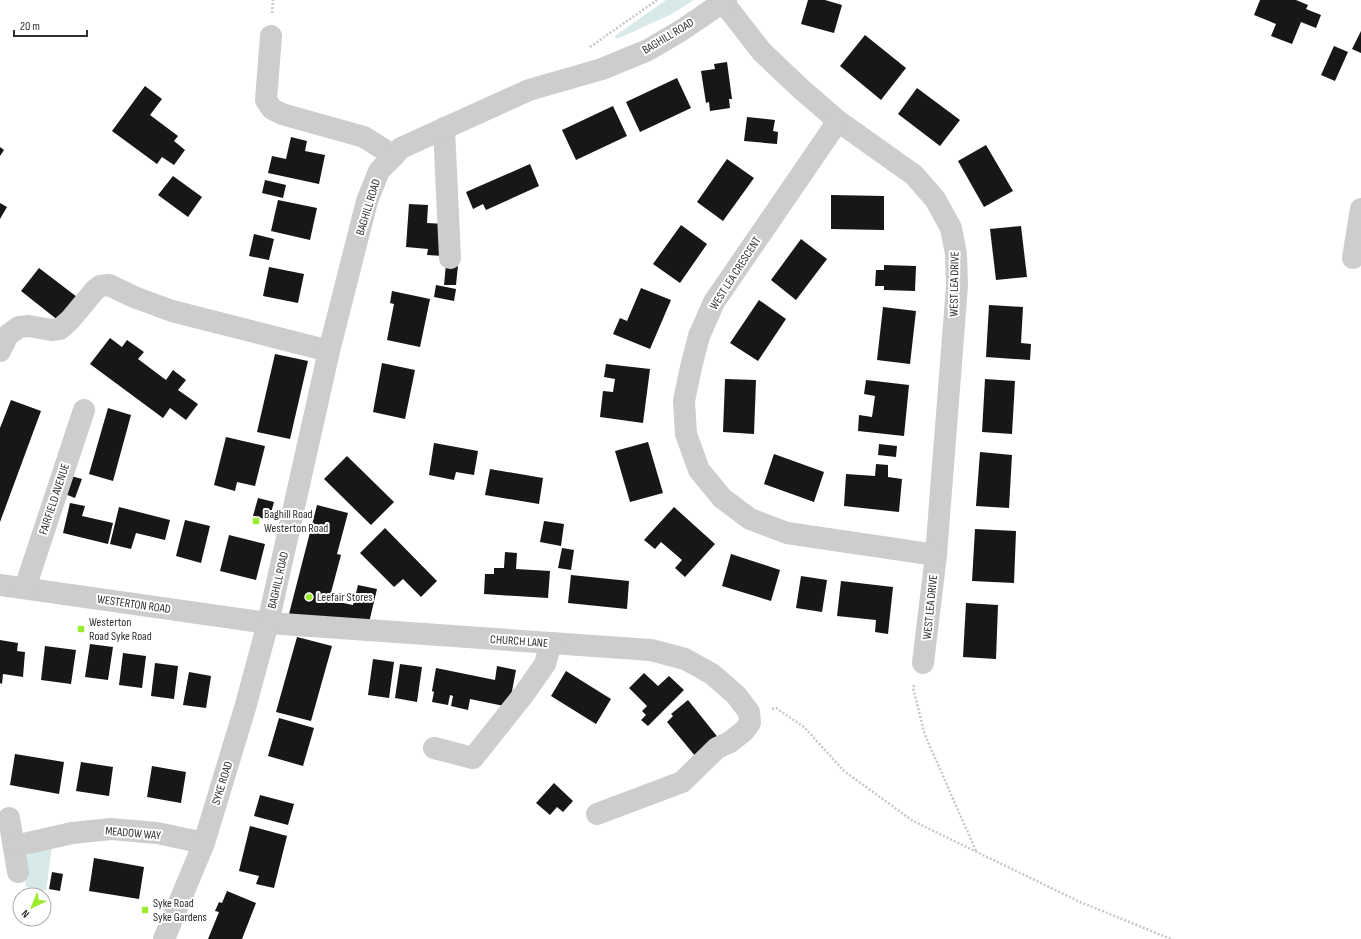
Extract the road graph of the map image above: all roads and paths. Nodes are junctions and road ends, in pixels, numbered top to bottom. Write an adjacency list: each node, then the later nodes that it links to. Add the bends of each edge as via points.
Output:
1 (657, 0): 4 (path)
2 (725, 1): 5 (street, WEST LEA DRIVE, via 762,52); 6 (street, BAGHILL ROAD, via 648,50 602,69 529,90)
3 (270, 36): 7 (street, via 266,100 272,109 364,137)
4 (586, 49)
5 (838, 121): 14 (street, WEST LEA DRIVE, via 914,175 934,199 951,228 956,254 957,286); 14 (street, WEST LEA CRESCENT, via 714,302 699,336 691,367 684,401 686,434 699,470 722,498 750,519 787,533)
6 (444, 128): 7 (street, BAGHILL ROAD, via 401,148); 9 (street)
7 (394, 156): 12 (street, BAGHILL ROAD, via 379,172 367,201)
8 (1361, 209): 10 (street)
9 (450, 258)
10 (1353, 258)
11 (0, 351): 12 (street, via 8,335 19,327 60,329 95,290 100,286 109,285 172,311)
12 (329, 352): 17 (street, BAGHILL ROAD)
13 (84, 410): 16 (street, FAIRFIELD AVENUE)
14 (936, 555): 19 (street, WEST LEA DRIVE)
15 (0, 586): 16 (street, WESTERTON ROAD)
16 (25, 588): 17 (street, WESTERTON ROAD)
17 (268, 623): 18 (street, CHURCH LANE); 24 (street, SYKE ROAD)
18 (551, 643): 20 (street, CHURCH LANE, via 651,650 685,659 712,674 736,695); 21 (street, via 545,664 473,758)
19 (923, 663): 26 (path, via 913,688 925,735)
20 (749, 712): 22 (street, via 750,723 744,731 718,748 682,782); 26 (path, via 776,708 804,726 844,771 913,821)
21 (434, 748)
22 (597, 814)
23 (10, 818): 25 (street)
24 (204, 843): 25 (street, MEADOW WAY, via 157,833 111,829 72,833); 28 (street, SYKE ROAD)
25 (14, 846): 27 (street)
26 (977, 852): 29 (path, via 1080,902)
27 (18, 872)
28 (164, 939)
29 (1171, 939)

